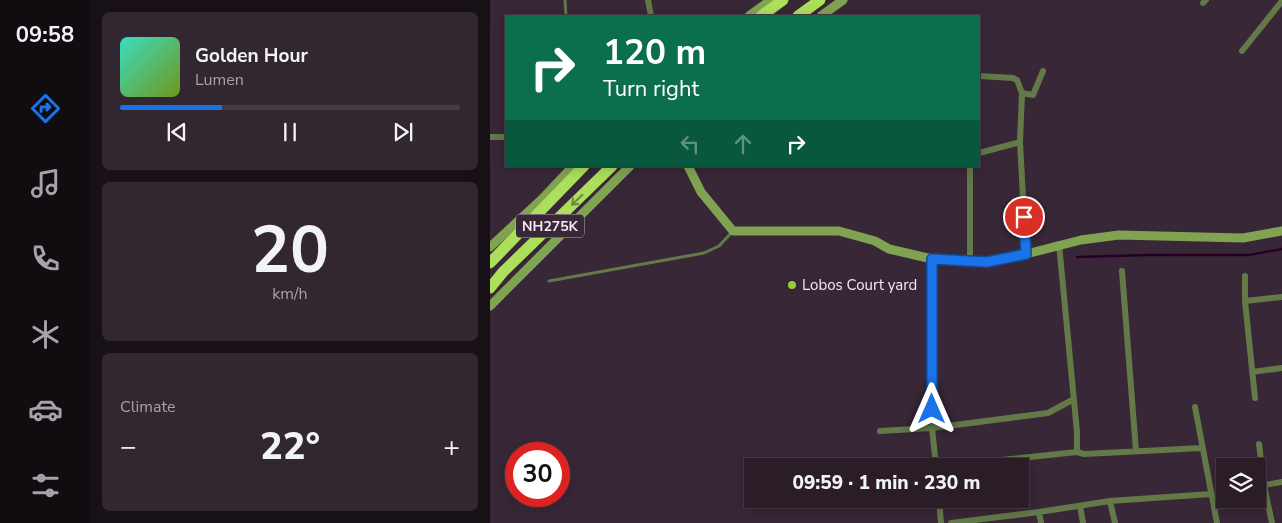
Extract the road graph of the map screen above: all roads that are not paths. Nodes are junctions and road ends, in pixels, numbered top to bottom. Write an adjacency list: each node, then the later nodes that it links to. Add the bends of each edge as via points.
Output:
1 (564, 0): 8 (lane)
2 (648, 0): 9 (street)
3 (771, 0): 10 (street)
4 (783, 0): 11 (highway)
5 (820, 0): 12 (highway)
6 (843, 0): 13 (street)
7 (1282, 1): 14 (street)
8 (566, 15)
9 (651, 15)
10 (750, 15)
11 (762, 15)
12 (799, 15)
13 (823, 15)
14 (1242, 51)
15 (1043, 71): 17 (street, via 1033,95)
16 (980, 76): 17 (street, via 1013,78)
17 (1022, 93): 20 (street)
18 (490, 137): 19 (street)
19 (505, 137)
20 (1020, 142): 21 (street); 32 (street)
21 (980, 153)
22 (571, 167): 31 (street)
23 (583, 167): 35 (highway, NH275K)
24 (611, 167): 39 (highway, NH275K, one-way to 39)
25 (629, 167): 42 (street)
26 (688, 167): 28 (street, via 701,192)
27 (970, 167): 34 (street)
28 (733, 231): 33 (street, via 839,230 875,241 888,250); 38 (lane, via 719,246 704,253)
29 (1282, 231): 30 (street, via 1243,238 1118,235)
30 (1059, 244): 32 (street); 46 (street)
31 (490, 247)
32 (1026, 254): 34 (street)
33 (932, 259): 34 (street); 48 (street)
34 (970, 262)
35 (490, 263)
36 (1122, 271): 52 (street)
37 (1245, 276): 41 (street)
38 (549, 281)
39 (490, 288)
40 (1282, 297): 41 (street)
41 (1245, 301): 44 (street)
42 (490, 306)
43 (1282, 368): 44 (street)
44 (1252, 372): 45 (street)
45 (1255, 398)
46 (1074, 399): 48 (street, via 1048,413); 53 (street)
47 (1195, 407): 51 (street)
48 (932, 428): 49 (street); 54 (street)
49 (880, 430)
50 (1259, 444): 56 (street)
51 (1202, 448): 52 (street); 59 (street)
52 (1136, 451): 53 (street)
53 (1077, 452): 55 (street)
54 (935, 458)
55 (1020, 458)
56 (1261, 458)
57 (1282, 482): 58 (street)
58 (1266, 485)
59 (1212, 494): 61 (street); 70 (street)
60 (1266, 494): 71 (street)
61 (1110, 501): 62 (street); 69 (street)
62 (1080, 506): 64 (street); 68 (street)
63 (940, 508): 65 (street)
64 (1040, 512): 66 (street); 67 (street)
65 (941, 523)
66 (952, 523)
67 (1041, 523)
68 (1082, 523)
69 (1115, 523)
70 (1217, 523)
71 (1272, 523)

